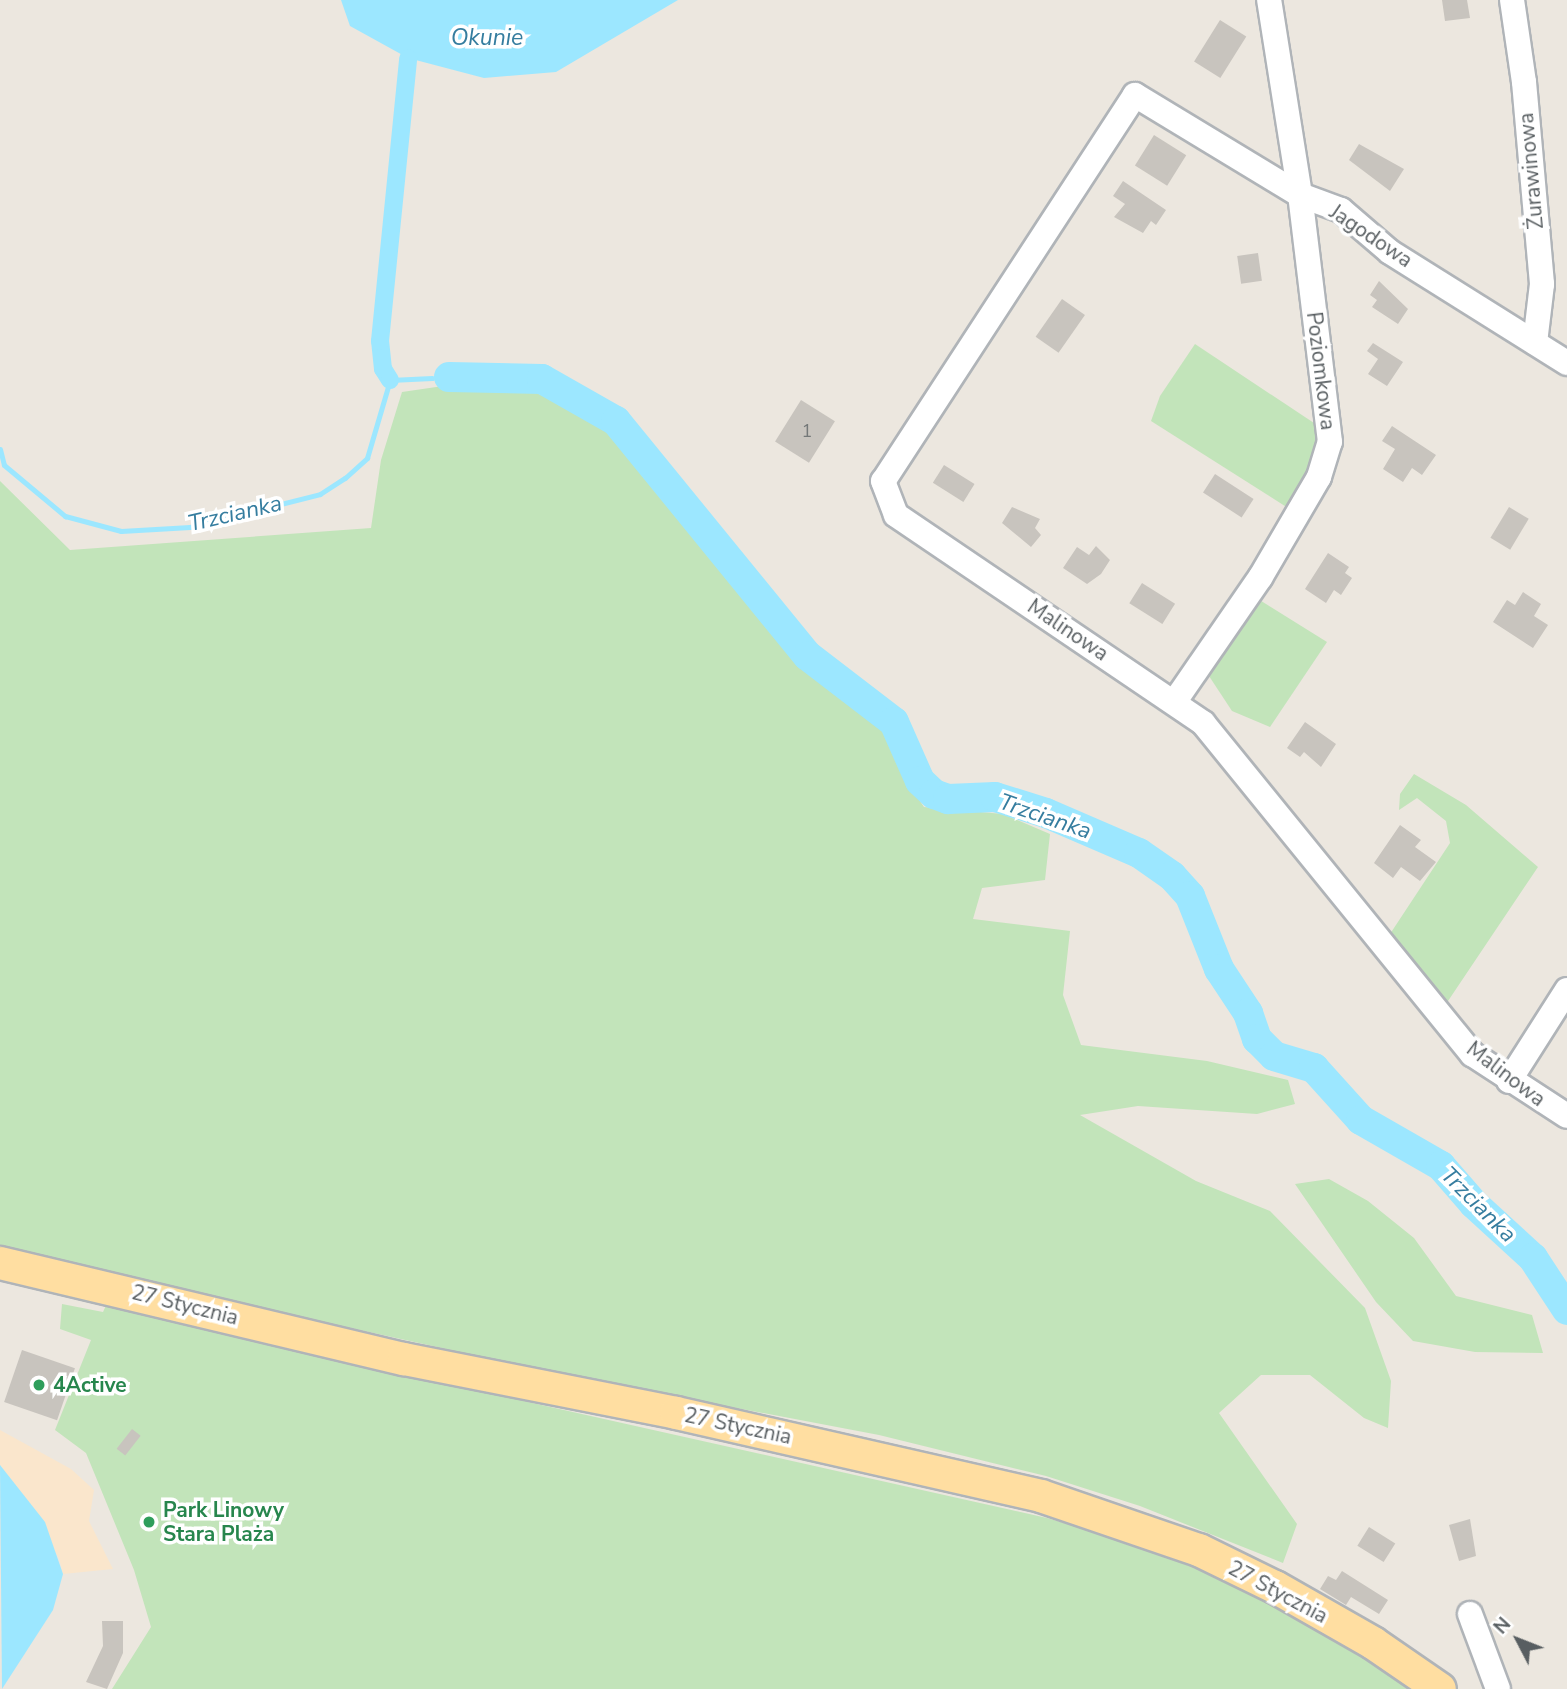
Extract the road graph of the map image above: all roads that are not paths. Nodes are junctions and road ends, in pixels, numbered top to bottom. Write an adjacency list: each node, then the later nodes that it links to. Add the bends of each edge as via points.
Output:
1 (1269, 0): 4 (street, Poziomkowa)
2 (1512, 0): 5 (street, Żurawinowa, via 1542,284)
3 (1135, 95): 4 (street, Jagodowa); 7 (street, Malinowa, via 883,481 896,515)
4 (1300, 195): 5 (street, Jagodowa, via 1341,210 1390,251); 7 (street, Poziomkowa, via 1330,442 1319,477 1260,578)
5 (1535, 343): 6 (street, Jagodowa)
6 (1567, 363)
7 (1175, 701): 9 (street, Malinowa, via 1212,733 1472,1054)
8 (1567, 990): 9 (street)
9 (1509, 1080): 10 (street, Malinowa)
10 (1567, 1116)
11 (0, 1263): 13 (main road, 27 Stycznia, via 404,1359 891,1459 1054,1500 1199,1550 1275,1587 1373,1643)
12 (1470, 1614): 14 (street)
13 (1440, 1689)
14 (1498, 1689)

